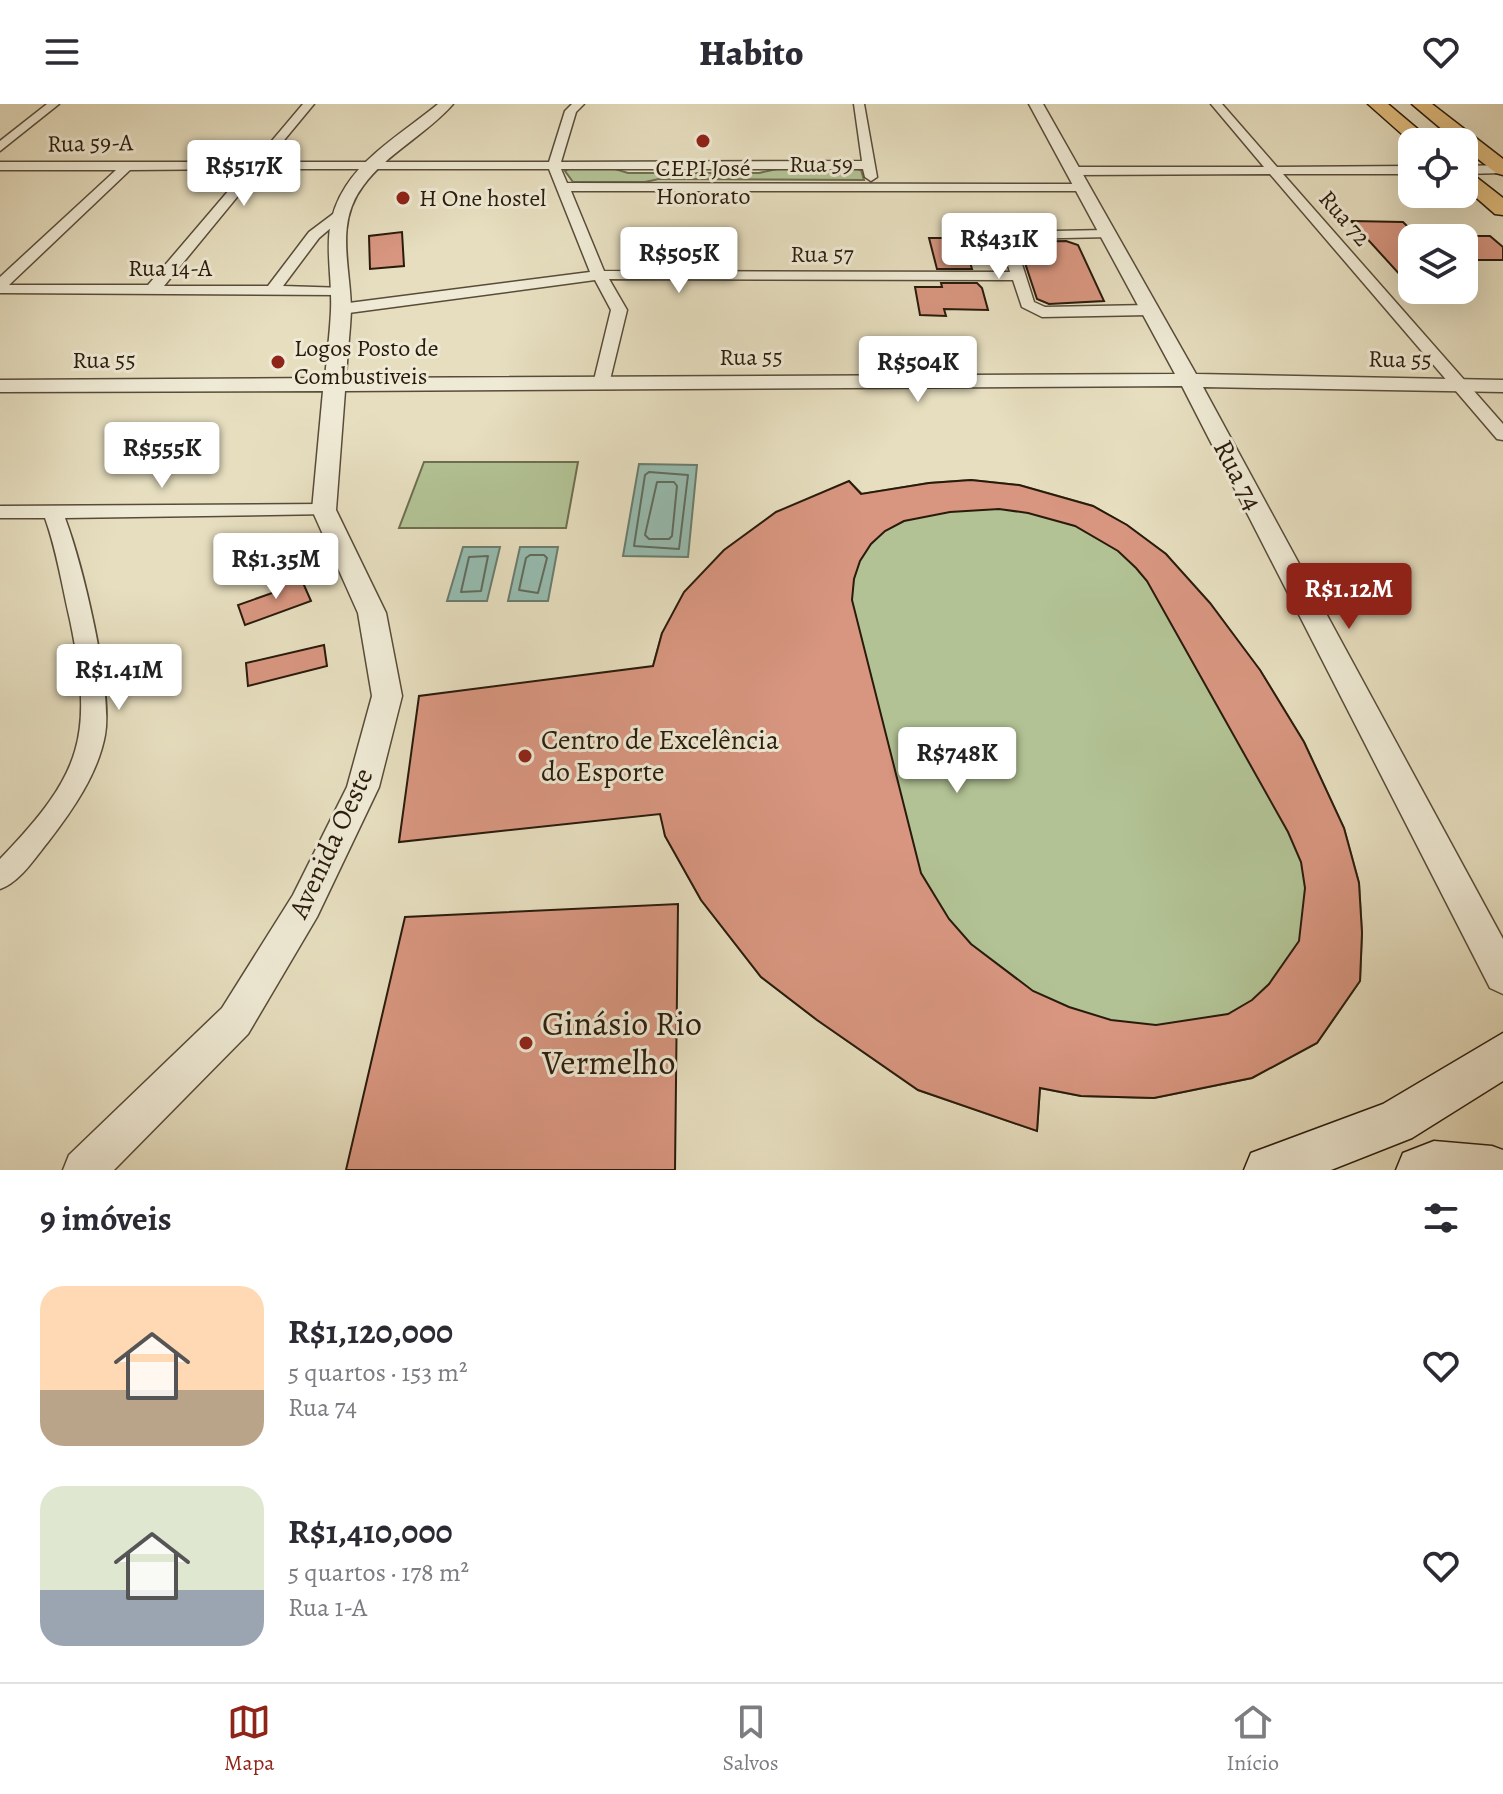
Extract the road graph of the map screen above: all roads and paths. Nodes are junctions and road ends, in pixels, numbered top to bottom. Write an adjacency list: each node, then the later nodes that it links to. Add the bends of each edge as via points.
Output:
1 (54, 104): 11 (street)
2 (309, 104): 13 (street)
3 (446, 104): 16 (street, Avenida Oeste)
4 (579, 104): 17 (street, via 571,111)
5 (859, 104): 14 (street)
6 (1036, 104): 21 (street, Rua 74)
7 (1216, 104): 22 (street, Rua 72)
8 (1377, 104): 10 (main road)
9 (1421, 104): 18 (main road)
10 (1406, 128)
11 (0, 147)
12 (129, 164): 13 (street, Rua 59-A); 15 (street, Rua 59-A); 32 (street)
13 (257, 164): 16 (street, Rua 59-A); 33 (street)
14 (869, 165): 17 (street, Rua 59); 23 (street)
15 (0, 166)
16 (372, 166): 17 (street, Rua 59); 28 (street, Avenida Oeste)
17 (554, 166): 24 (street)
18 (1503, 169): 20 (street)
19 (1398, 170): 22 (street)
20 (1478, 170)
21 (1074, 171): 22 (street); 25 (street, Rua 74)
22 (1275, 171): 41 (street, Rua 72)
23 (873, 186): 24 (street, Rua 59); 25 (street, Rua 59)
24 (562, 187): 30 (street)
25 (1080, 188): 29 (street, Rua 74)
26 (1478, 188): 27 (main road)
27 (1503, 209)
28 (341, 212): 34 (street, Avenida Oeste, via 314,235); 35 (street, Avenida Oeste, via 336,233)
29 (1106, 234): 31 (street, via 1006,235); 36 (street, Rua 74)
30 (599, 275): 31 (street, Rua 57); 35 (street, Rua 57); 38 (street, via 619,310)
31 (1018, 276): 36 (street, via 1027,304 1042,312)
32 (0, 287): 33 (street, Rua 14-A)
33 (152, 290): 34 (street, Rua 14-A)
34 (273, 290): 35 (street, Rua 14-A)
35 (341, 300): 40 (street, Avenida Oeste)
36 (1149, 310): 37 (street, Rua 74)
37 (1187, 380): 38 (street, Rua 55); 41 (street, Rua 55); 48 (street, Rua 74)
38 (601, 384): 40 (street, Rua 55)
39 (0, 386): 40 (street, Rua 55)
40 (333, 386): 44 (street, Avenida Oeste)
41 (1461, 386): 42 (street, Rua 55); 43 (street, Rua 72)
42 (1503, 386)
43 (1503, 435)
44 (324, 510): 46 (street); 50 (street, Avenida Oeste, via 372,613 387,696 363,787 305,906 235,1021)
45 (0, 512): 46 (street)
46 (53, 513): 47 (street, via 83,633 95,712 92,738 58,809)
47 (0, 877)
48 (1503, 976)
49 (1503, 1055): 51 (main road, via 1396,1122)
50 (84, 1170)
51 (1268, 1170)
52 (1420, 1170): 53 (main road, via 1434,1165)
53 (1492, 1170)

